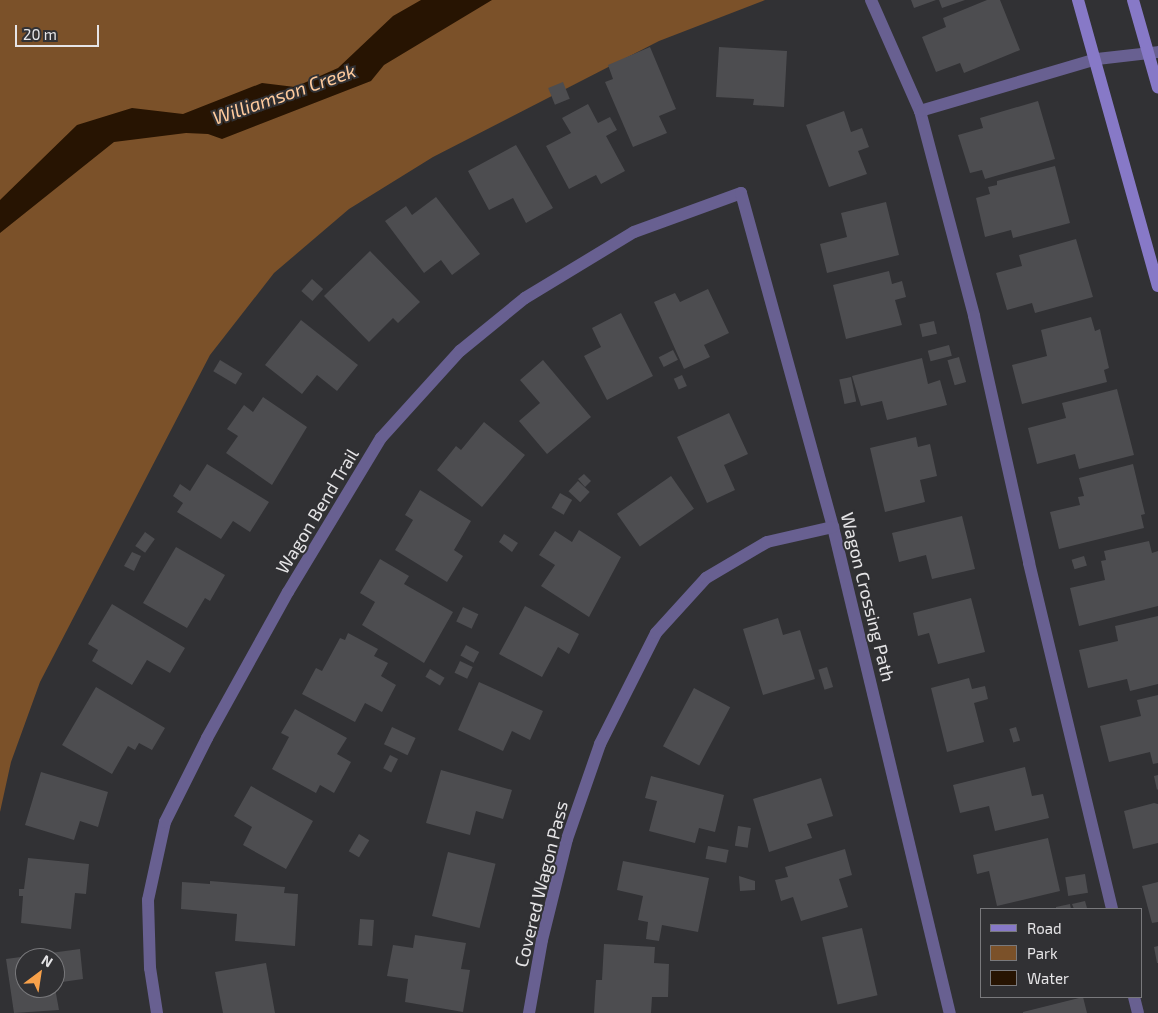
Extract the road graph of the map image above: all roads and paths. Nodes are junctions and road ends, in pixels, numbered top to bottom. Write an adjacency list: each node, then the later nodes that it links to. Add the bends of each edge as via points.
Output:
1 (871, 0): 7 (street)
2 (1078, 0): 5 (main road)
3 (1133, 0): 4 (main road)
4 (1153, 53): 5 (street); 6 (main road)
5 (1097, 60): 7 (street); 9 (main road)
6 (1158, 88)
7 (920, 111): 11 (street, via 974,316)
8 (741, 193): 10 (street, Wagon Crossing Path); 13 (street, Wagon Bend Trail, via 634,232 525,298 460,351 382,438 284,600 207,738 165,822 148,900 150,968)
9 (1158, 286)
10 (833, 527): 14 (street, Covered Wagon Pass, via 767,542 713,574 656,633 600,744 567,839); 15 (street, Wagon Crossing Path)
11 (1112, 908)
12 (1134, 998): 16 (street)
13 (157, 1013)
14 (528, 1013)
15 (950, 1013)
16 (1138, 1013)

